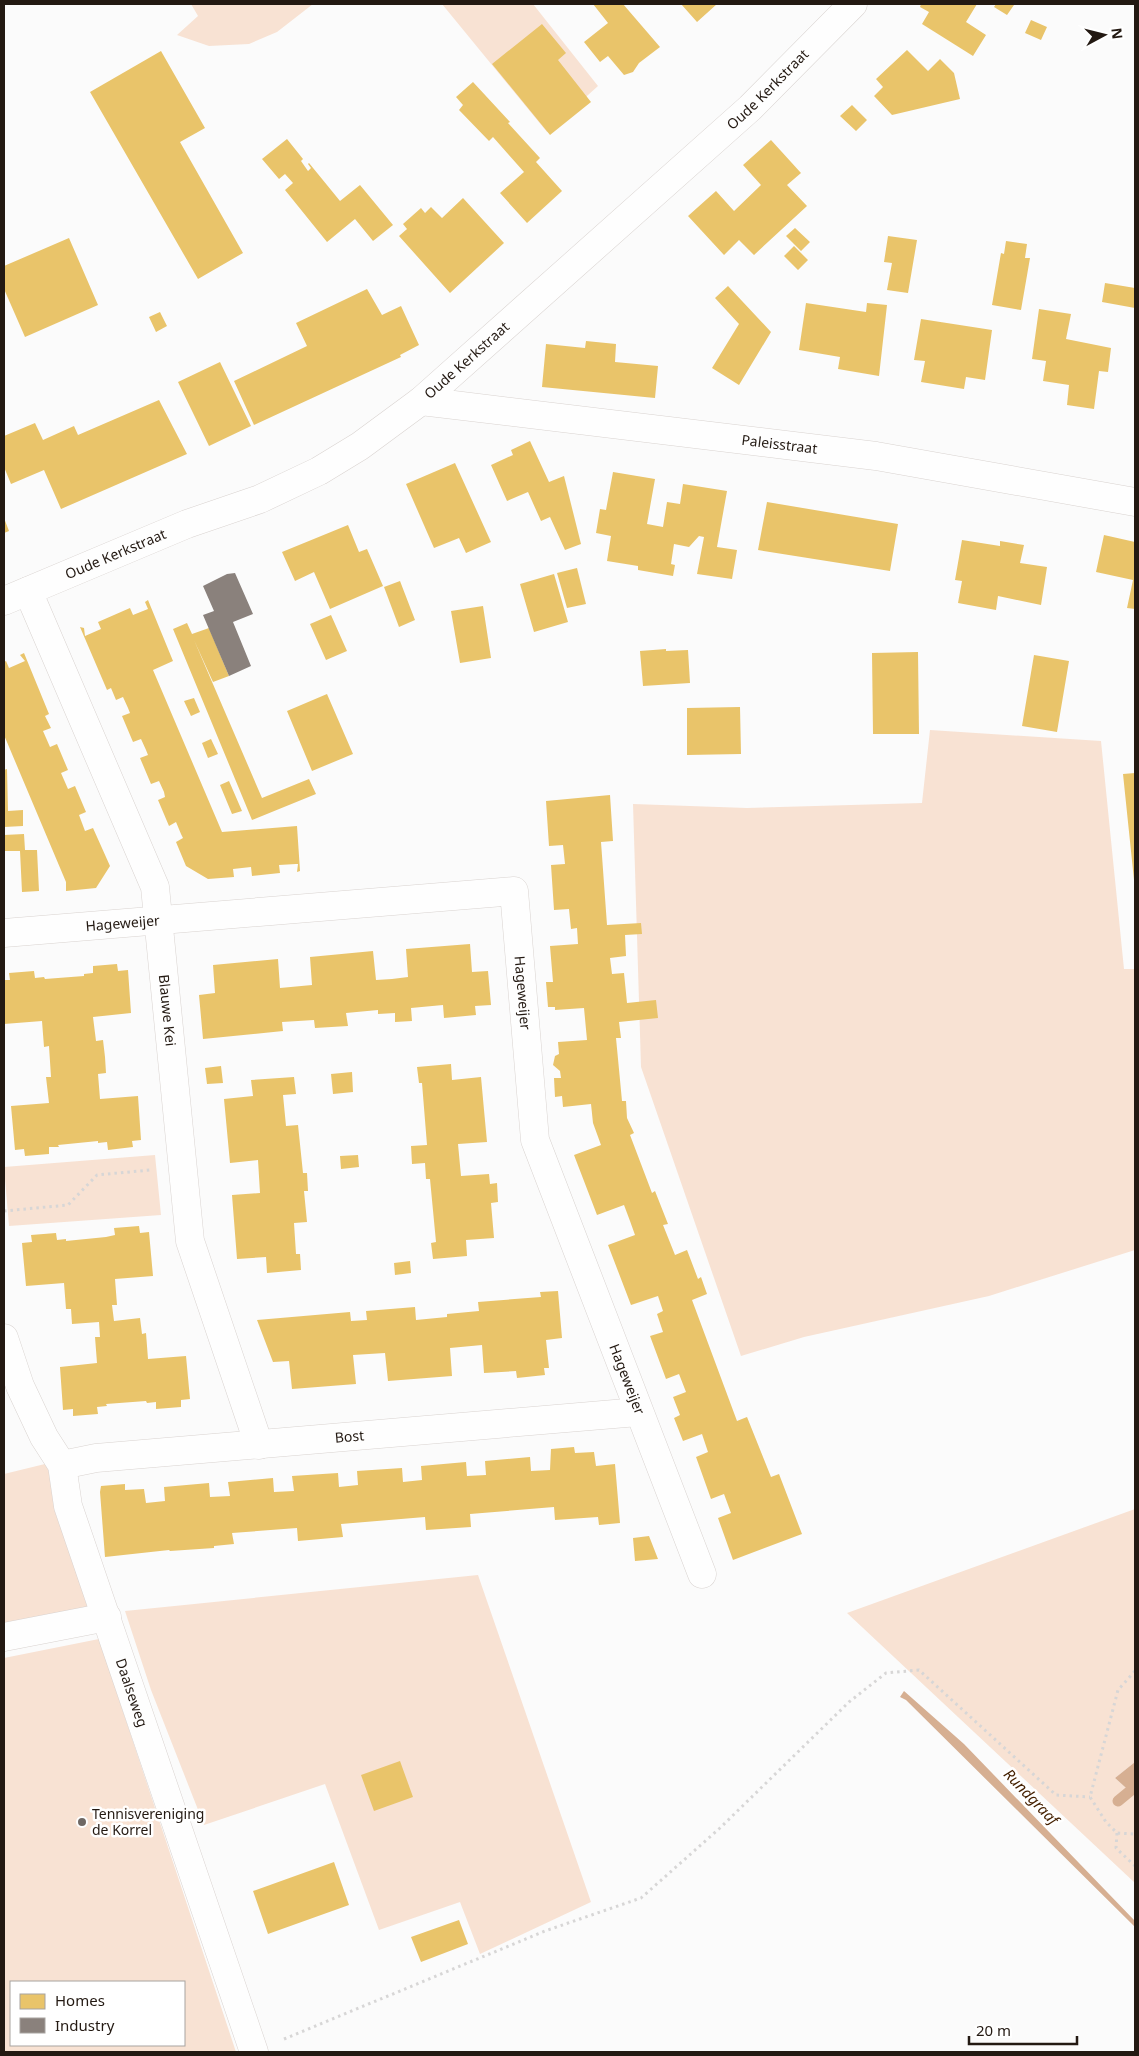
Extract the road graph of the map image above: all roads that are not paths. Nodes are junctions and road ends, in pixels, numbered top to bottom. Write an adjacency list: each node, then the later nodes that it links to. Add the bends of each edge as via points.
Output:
1 (853, 4): 2 (street, Oude Kerkstraat, via 750,108)
2 (421, 401): 3 (street, Paleisstraat, via 876,456); 4 (street, Oude Kerkstraat, via 360,446 319,471 260,499 187,524)
3 (1135, 502)
4 (16, 596): 5 (street, Blauwe Kei, via 155,887)
5 (159, 919): 6 (street, Hageweijer); 8 (street, Hageweijer, via 514,891 534,1140); 9 (street, Blauwe Kei, via 190,1241)
6 (4, 933)
7 (4, 1338): 10 (street, Daalseweg, via 20,1386 44,1437)
8 (638, 1412): 9 (street, Bost); 11 (street, Hageweijer)
9 (260, 1445): 10 (street, Bost, via 96,1458)
10 (62, 1465): 12 (street, Daalseweg, via 68,1506)
11 (702, 1574)
12 (107, 1617): 13 (street); 14 (street, Daalseweg)
13 (4, 1637)
14 (254, 2052)

